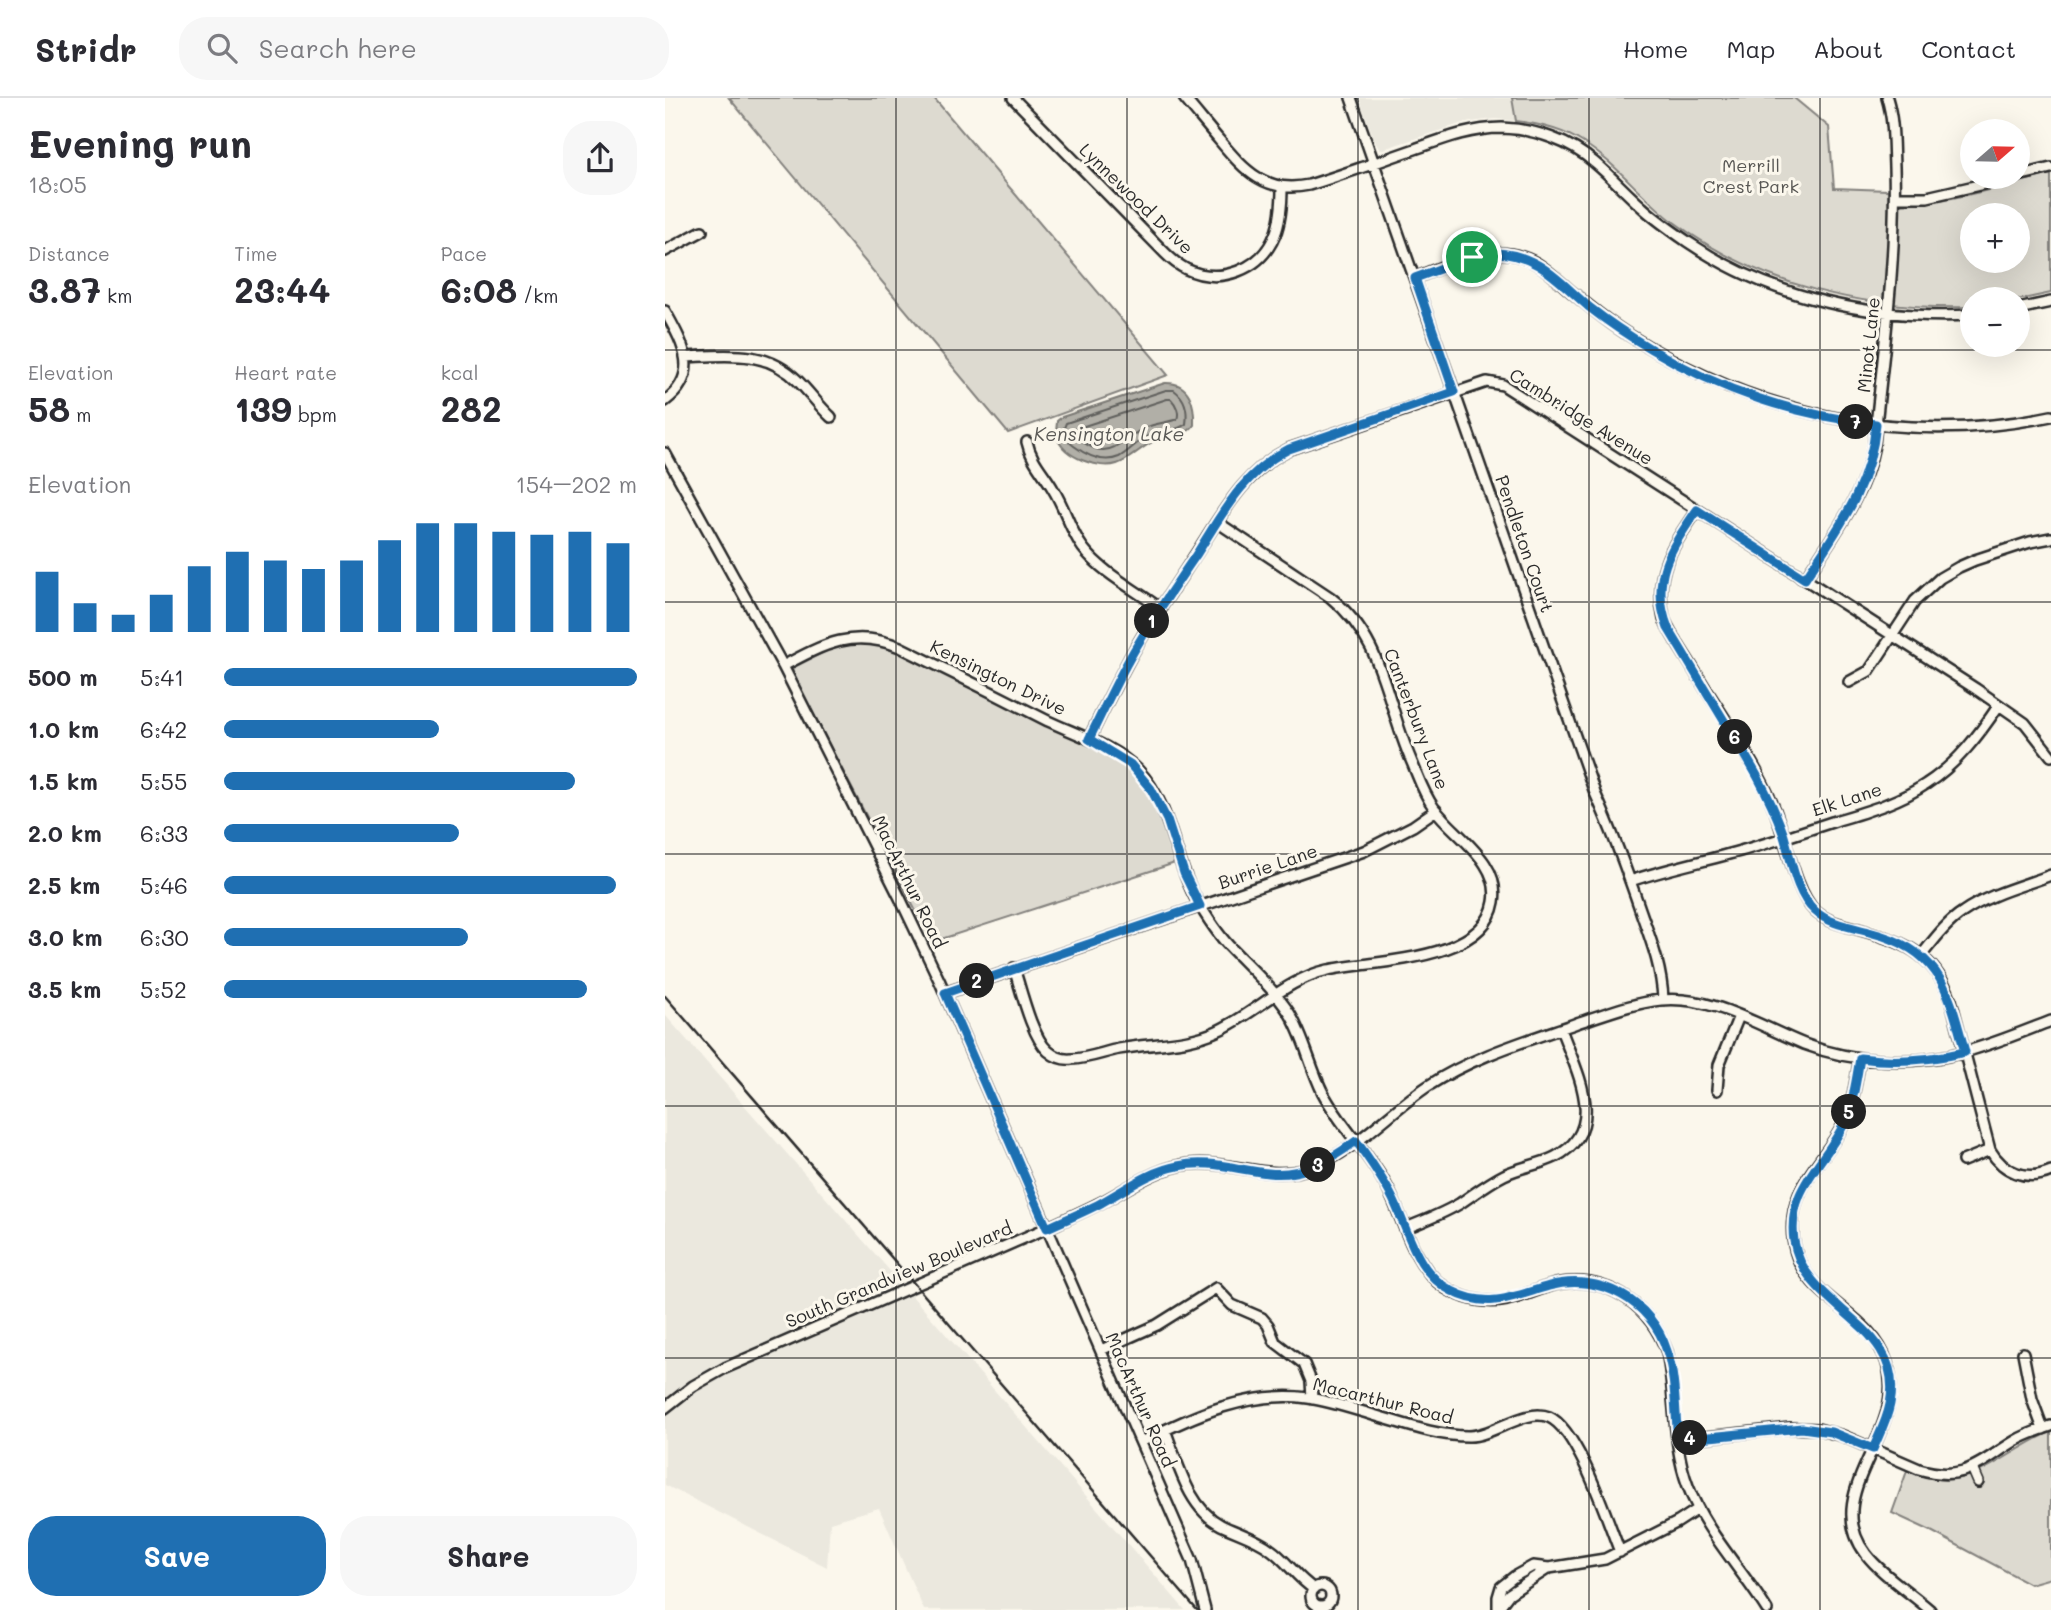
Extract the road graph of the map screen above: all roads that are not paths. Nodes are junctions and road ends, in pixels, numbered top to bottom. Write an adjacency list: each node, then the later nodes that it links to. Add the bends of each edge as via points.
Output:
1 (1013, 98): 8 (street, Lynnewood Drive, via 1165,253 1198,274 1231,274 1265,252 1279,225)
2 (1184, 98): 8 (street, via 1243,169)
3 (1351, 98): 5 (street, Pendleton Court)
4 (1888, 98): 10 (street, Minot Lane)
5 (1374, 163): 8 (street, via 1309,185); 13 (street, Pendleton Court); 17 (street, via 1472,131 1505,128 1537,133 1589,158 1655,218 1733,268 1805,297)
6 (2051, 168): 7 (street)
7 (2030, 173)
8 (1282, 187)
9 (1961, 189): 10 (street, via 1927,197)
10 (1895, 197): 17 (street, Minot Lane)
11 (702, 231): 12 (street)
12 (665, 251)
13 (1415, 278): 20 (street, Pendleton Court); 24 (street, via 1482,255 1520,256 1544,268 1624,332 1686,368 1767,401)
14 (2051, 302): 15 (street)
15 (2030, 306)
16 (665, 311): 19 (street)
17 (1888, 313): 18 (street); 24 (street, Minot Lane)
18 (1960, 316)
19 (686, 357): 21 (street, via 682,382); 23 (street, via 729,354 765,360 797,380)
20 (1454, 392): 27 (street, Cambridge Avenue, via 1487,382 1503,385); 28 (street, Cambridge Avenue, via 1276,455 1249,477); 41 (street, Pendleton Court)
21 (665, 401)
22 (2051, 416): 24 (street, via 1961,427)
23 (831, 417)
24 (1876, 424): 30 (street, Minot Lane, via 1862,486)
25 (1027, 442): 31 (street, via 1032,459 1092,559)
26 (665, 453): 33 (street, MacArthur Road)
27 (1697, 510): 30 (street, Cambridge Avenue); 39 (street, via 1665,561 1660,590 1664,619 1763,784)
28 (1217, 522): 31 (street, Cambridge Avenue); 38 (street, Canterbury Lane, via 1317,587 1352,617 1372,648 1408,753)
29 (2051, 538): 32 (street, via 1975,559 1948,573 1915,601)
30 (1805, 579): 32 (street, Cambridge Avenue)
31 (1161, 609): 36 (street, Cambridge Avenue, via 1123,670)
32 (1891, 636): 34 (street, via 1869,671); 35 (street, Cambridge Avenue)
33 (783, 666): 36 (street, Kensington Drive, via 842,640 883,641); 45 (street, MacArthur Road)
34 (1849, 682)
35 (1999, 705): 37 (street, Cambridge Avenue, via 2025,723); 39 (street, Elk Lane, via 1958,758 1911,794)
36 (1089, 739): 42 (street, Kensington Drive, via 1130,764 1151,789)
37 (2050, 751)
38 (1436, 810): 42 (street, Burrie Lane, via 1364,851); 46 (street, Canterbury Lane, via 1490,872 1495,898 1480,931 1461,943 1417,957 1319,973)
39 (1784, 838): 41 (street, Elk Lane); 43 (street, via 1800,887 1814,910 1829,920 1899,942)
40 (2051, 875): 43 (street, via 1963,912)
41 (1630, 881): 47 (street, Pendleton Court, via 1657,959)
42 (1200, 906): 44 (street, Burrie Lane); 46 (street, Kensington Drive, via 1228,945)
43 (1921, 956): 51 (street, via 1948,992)
44 (1014, 968): 45 (street, Burrie Lane); 46 (street, Canterbury Lane, via 1041,1044 1052,1054 1070,1059 1206,1035)
45 (945, 993): 58 (street, MacArthur Road)
46 (1276, 996): 54 (street, Kensington Drive, via 1297,1027 1322,1092)
47 (1663, 1000): 48 (street, South Grandview Boulevard, via 1703,1003); 50 (street, South Grandview Boulevard, via 1636,1004)
48 (1739, 1016): 52 (street, South Grandview Boulevard, via 1806,1045); 53 (street, via 1719,1065)
49 (2051, 1021): 51 (street, South Grandview Boulevard)
50 (1561, 1029): 54 (street, South Grandview Boulevard, via 1451,1072); 59 (street, via 1586,1105 1582,1128 1571,1145 1555,1157 1509,1173 1441,1214)
51 (1965, 1052): 52 (street, South Grandview Boulevard, via 1909,1061); 55 (street)
52 (1860, 1058): 68 (street, via 1854,1097 1843,1124 1802,1186 1793,1234 1806,1274 1873,1337 1887,1362 1890,1406)
53 (1717, 1090)
54 (1356, 1141): 58 (street, South Grandview Boulevard, via 1322,1164 1291,1173 1200,1163 1175,1166); 59 (street, Kensington Drive, via 1385,1184)
55 (1990, 1150): 56 (street); 57 (street, via 2019,1175)
56 (1963, 1161)
57 (2051, 1171)
58 (1047, 1228): 60 (street, MacArthur Road); 63 (street, South Grandview Boulevard, via 725,1368)
59 (1406, 1228): 66 (street, Kensington Drive, via 1419,1260 1432,1277 1452,1292 1472,1299 1508,1300 1551,1286 1582,1283 1606,1287 1634,1303 1656,1326 1668,1352)
60 (1101, 1350): 62 (street, via 1157,1325 1216,1288 1232,1305 1262,1318 1275,1342 1304,1364); 67 (street, MacArthur Road)
61 (2023, 1353): 64 (street, via 2032,1399)
62 (1312, 1399): 65 (street, Macarthur Road, via 1266,1397 1220,1408); 72 (street, Macarthur Road, via 1445,1436 1473,1436 1538,1415 1550,1417 1577,1448)
63 (665, 1408)
64 (2047, 1427): 69 (street)
65 (1165, 1430): 67 (street, Macarthur Road); 73 (street, via 1199,1507 1219,1524 1270,1549)
66 (1678, 1440): 68 (street, via 1802,1428 1831,1432); 71 (street, Kensington Drive, via 1684,1473)
67 (1141, 1442): 75 (street, MacArthur Road, via 1192,1560)
68 (1873, 1449): 69 (street, via 1930,1472); 77 (street, via 1853,1497 1856,1537 1871,1560)
69 (1972, 1468): 70 (street)
70 (1978, 1482)
71 (1699, 1508): 72 (street); 76 (street, Kensington Drive)
72 (1620, 1552): 74 (street, via 1605,1559 1549,1568 1509,1594)
73 (1314, 1589)
74 (1498, 1608)
75 (1205, 1610)
76 (1767, 1610)
77 (1930, 1610)

